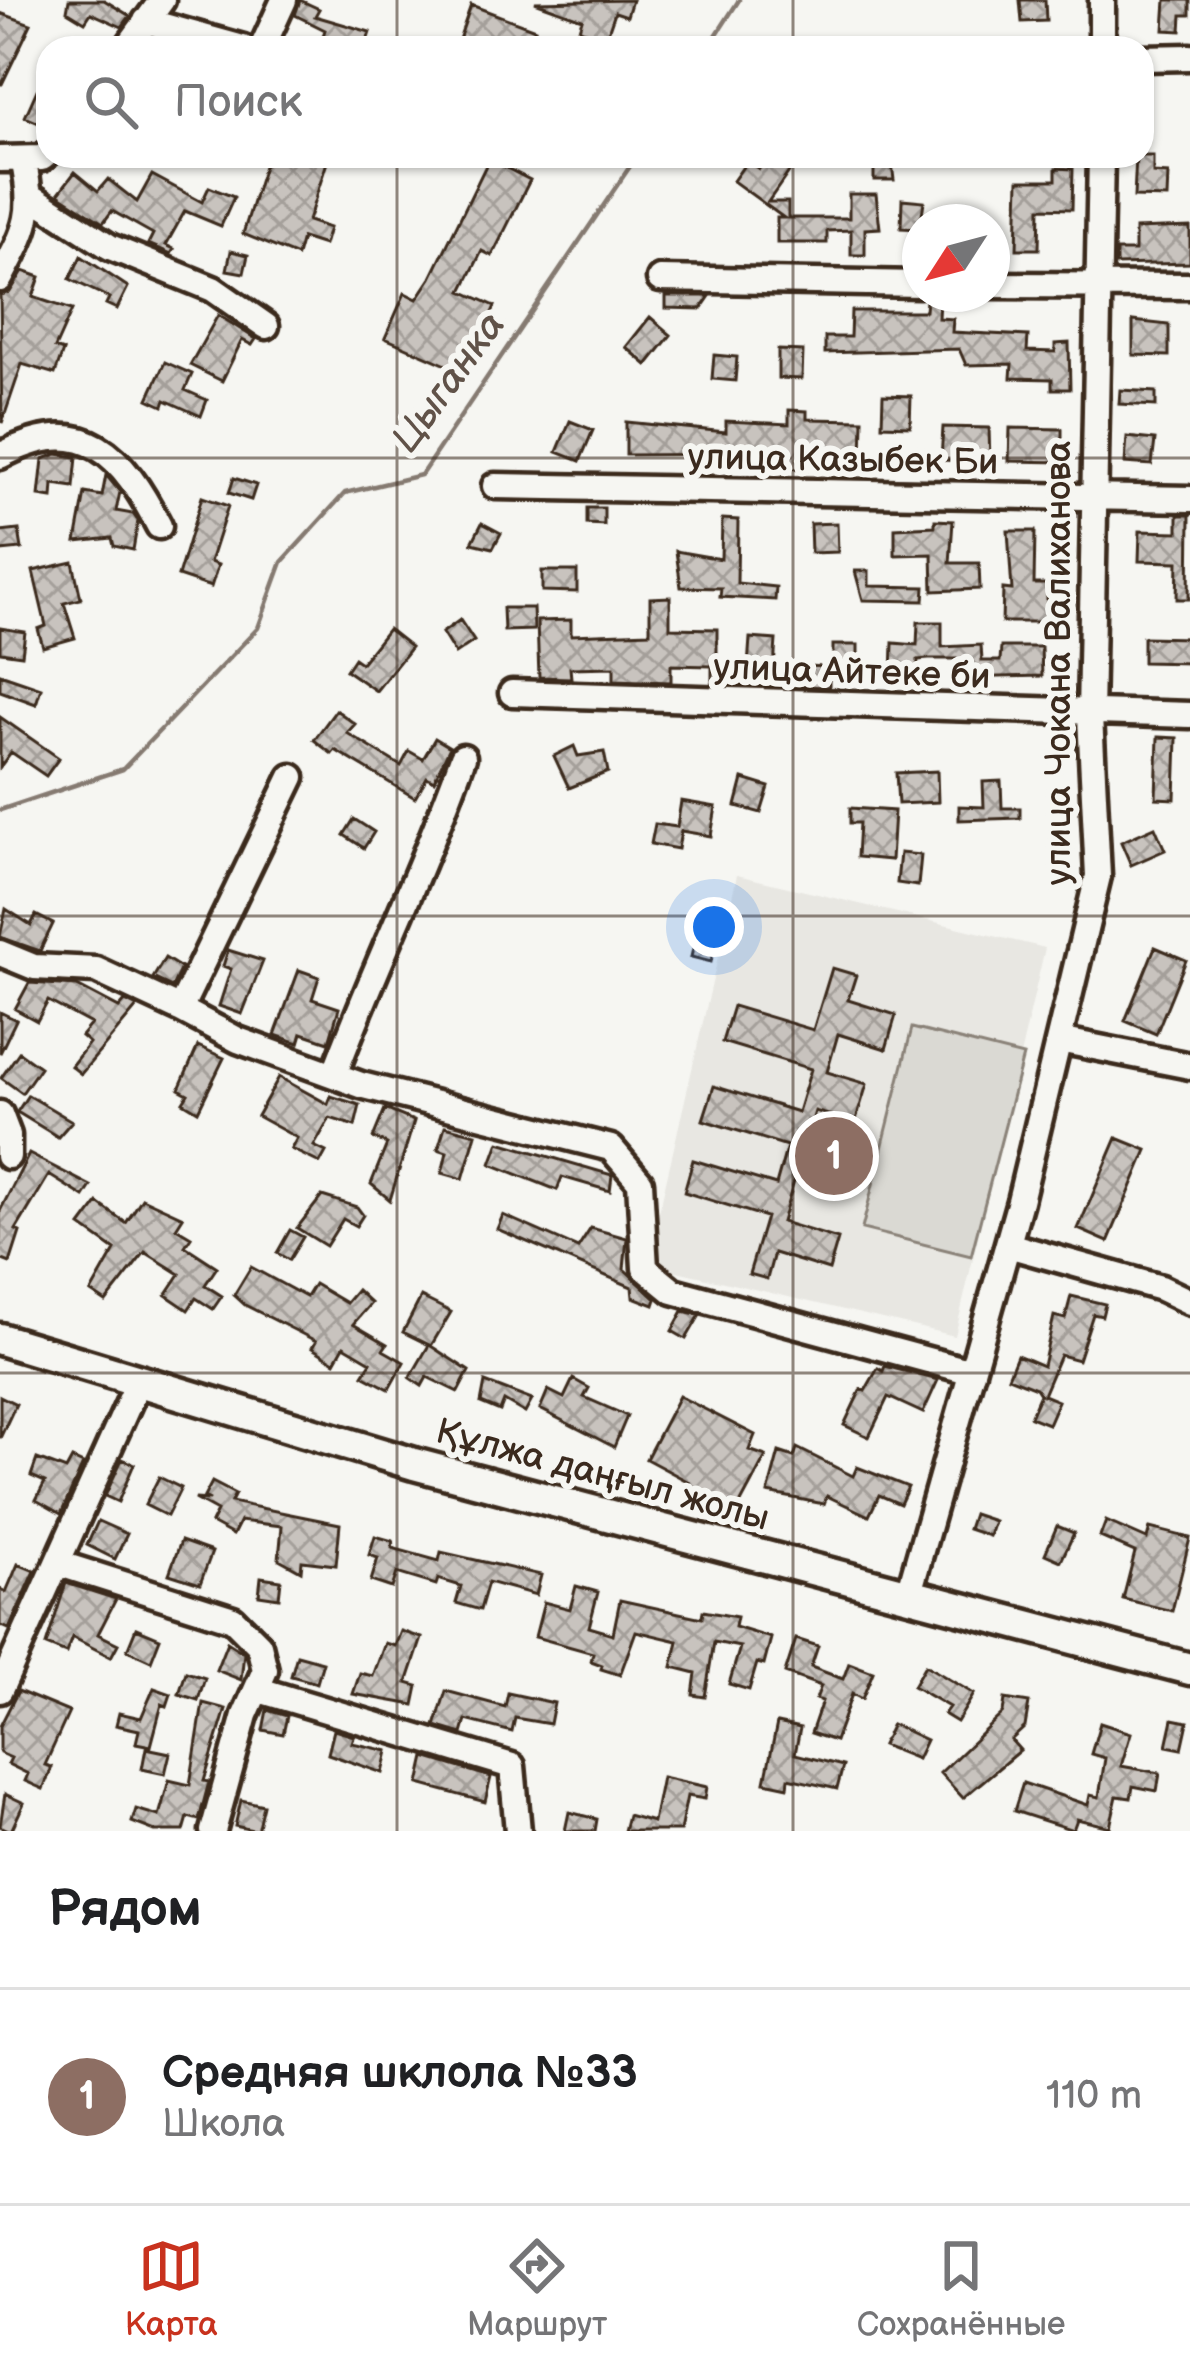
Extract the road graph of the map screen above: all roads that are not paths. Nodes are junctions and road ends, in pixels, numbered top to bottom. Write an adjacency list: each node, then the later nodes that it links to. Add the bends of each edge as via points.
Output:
1 (162, 0): 4 (street)
2 (284, 0): 7 (street)
3 (1102, 0): 8 (street)
4 (146, 21): 5 (street); 6 (street)
5 (135, 36)
6 (200, 36)
7 (268, 36)
8 (1102, 36)
9 (1154, 58): 10 (street)
10 (1190, 58)
11 (11, 159): 13 (street)
12 (1101, 168): 19 (street, улица Чокана Валиханова)
13 (31, 196): 14 (street, via 25,238); 20 (street, via 110,247 213,289)
14 (0, 279)
15 (660, 279): 16 (street)
16 (902, 284)
17 (1010, 286): 19 (street)
18 (1190, 286): 19 (street)
19 (1100, 288): 23 (street, улица Чокана Валиханова)
20 (266, 326)
21 (0, 456): 25 (street, via 64,440 103,446 134,479)
22 (494, 486): 23 (street, улица Казыбек Би)
23 (1091, 499): 24 (street, улица Казыбек Би); 28 (street, улица Чокана Валиханова)
24 (1190, 499)
25 (159, 526)
26 (512, 693): 28 (street, улица Айтеке би)
27 (1190, 715): 28 (street, улица Айтеке би)
28 (1090, 716): 33 (street, улица Чокана Валиханова, via 1098,876)
29 (463, 757): 35 (street)
30 (292, 777): 32 (street)
31 (0, 953): 32 (street, via 34,967 96,970)
32 (180, 1009): 35 (street)
33 (1059, 1040): 34 (street); 38 (street, улица Чокана Валиханова)
34 (1190, 1066)
35 (334, 1075): 41 (street, via 611,1148 640,1182 645,1268 673,1291)
36 (0, 1114): 37 (street)
37 (8, 1156)
38 (1008, 1245): 39 (street); 41 (street, улица Чокана Валиханова)
39 (1190, 1302)
40 (0, 1340): 42 (main road, Құлжа даңғыл жолы)
41 (972, 1372): 44 (street, улица Чокана Валиханова)
42 (138, 1383): 43 (street); 44 (main road, Құлжа даңғыл жолы)
43 (60, 1564): 46 (street); 47 (street, via 233,1619 260,1645)
44 (909, 1593): 45 (main road, Құлжа даңғыл жолы)
45 (1190, 1669)
46 (0, 1690)
47 (259, 1690): 48 (street); 49 (street, via 512,1766)
48 (213, 1831)
49 (518, 1831)

